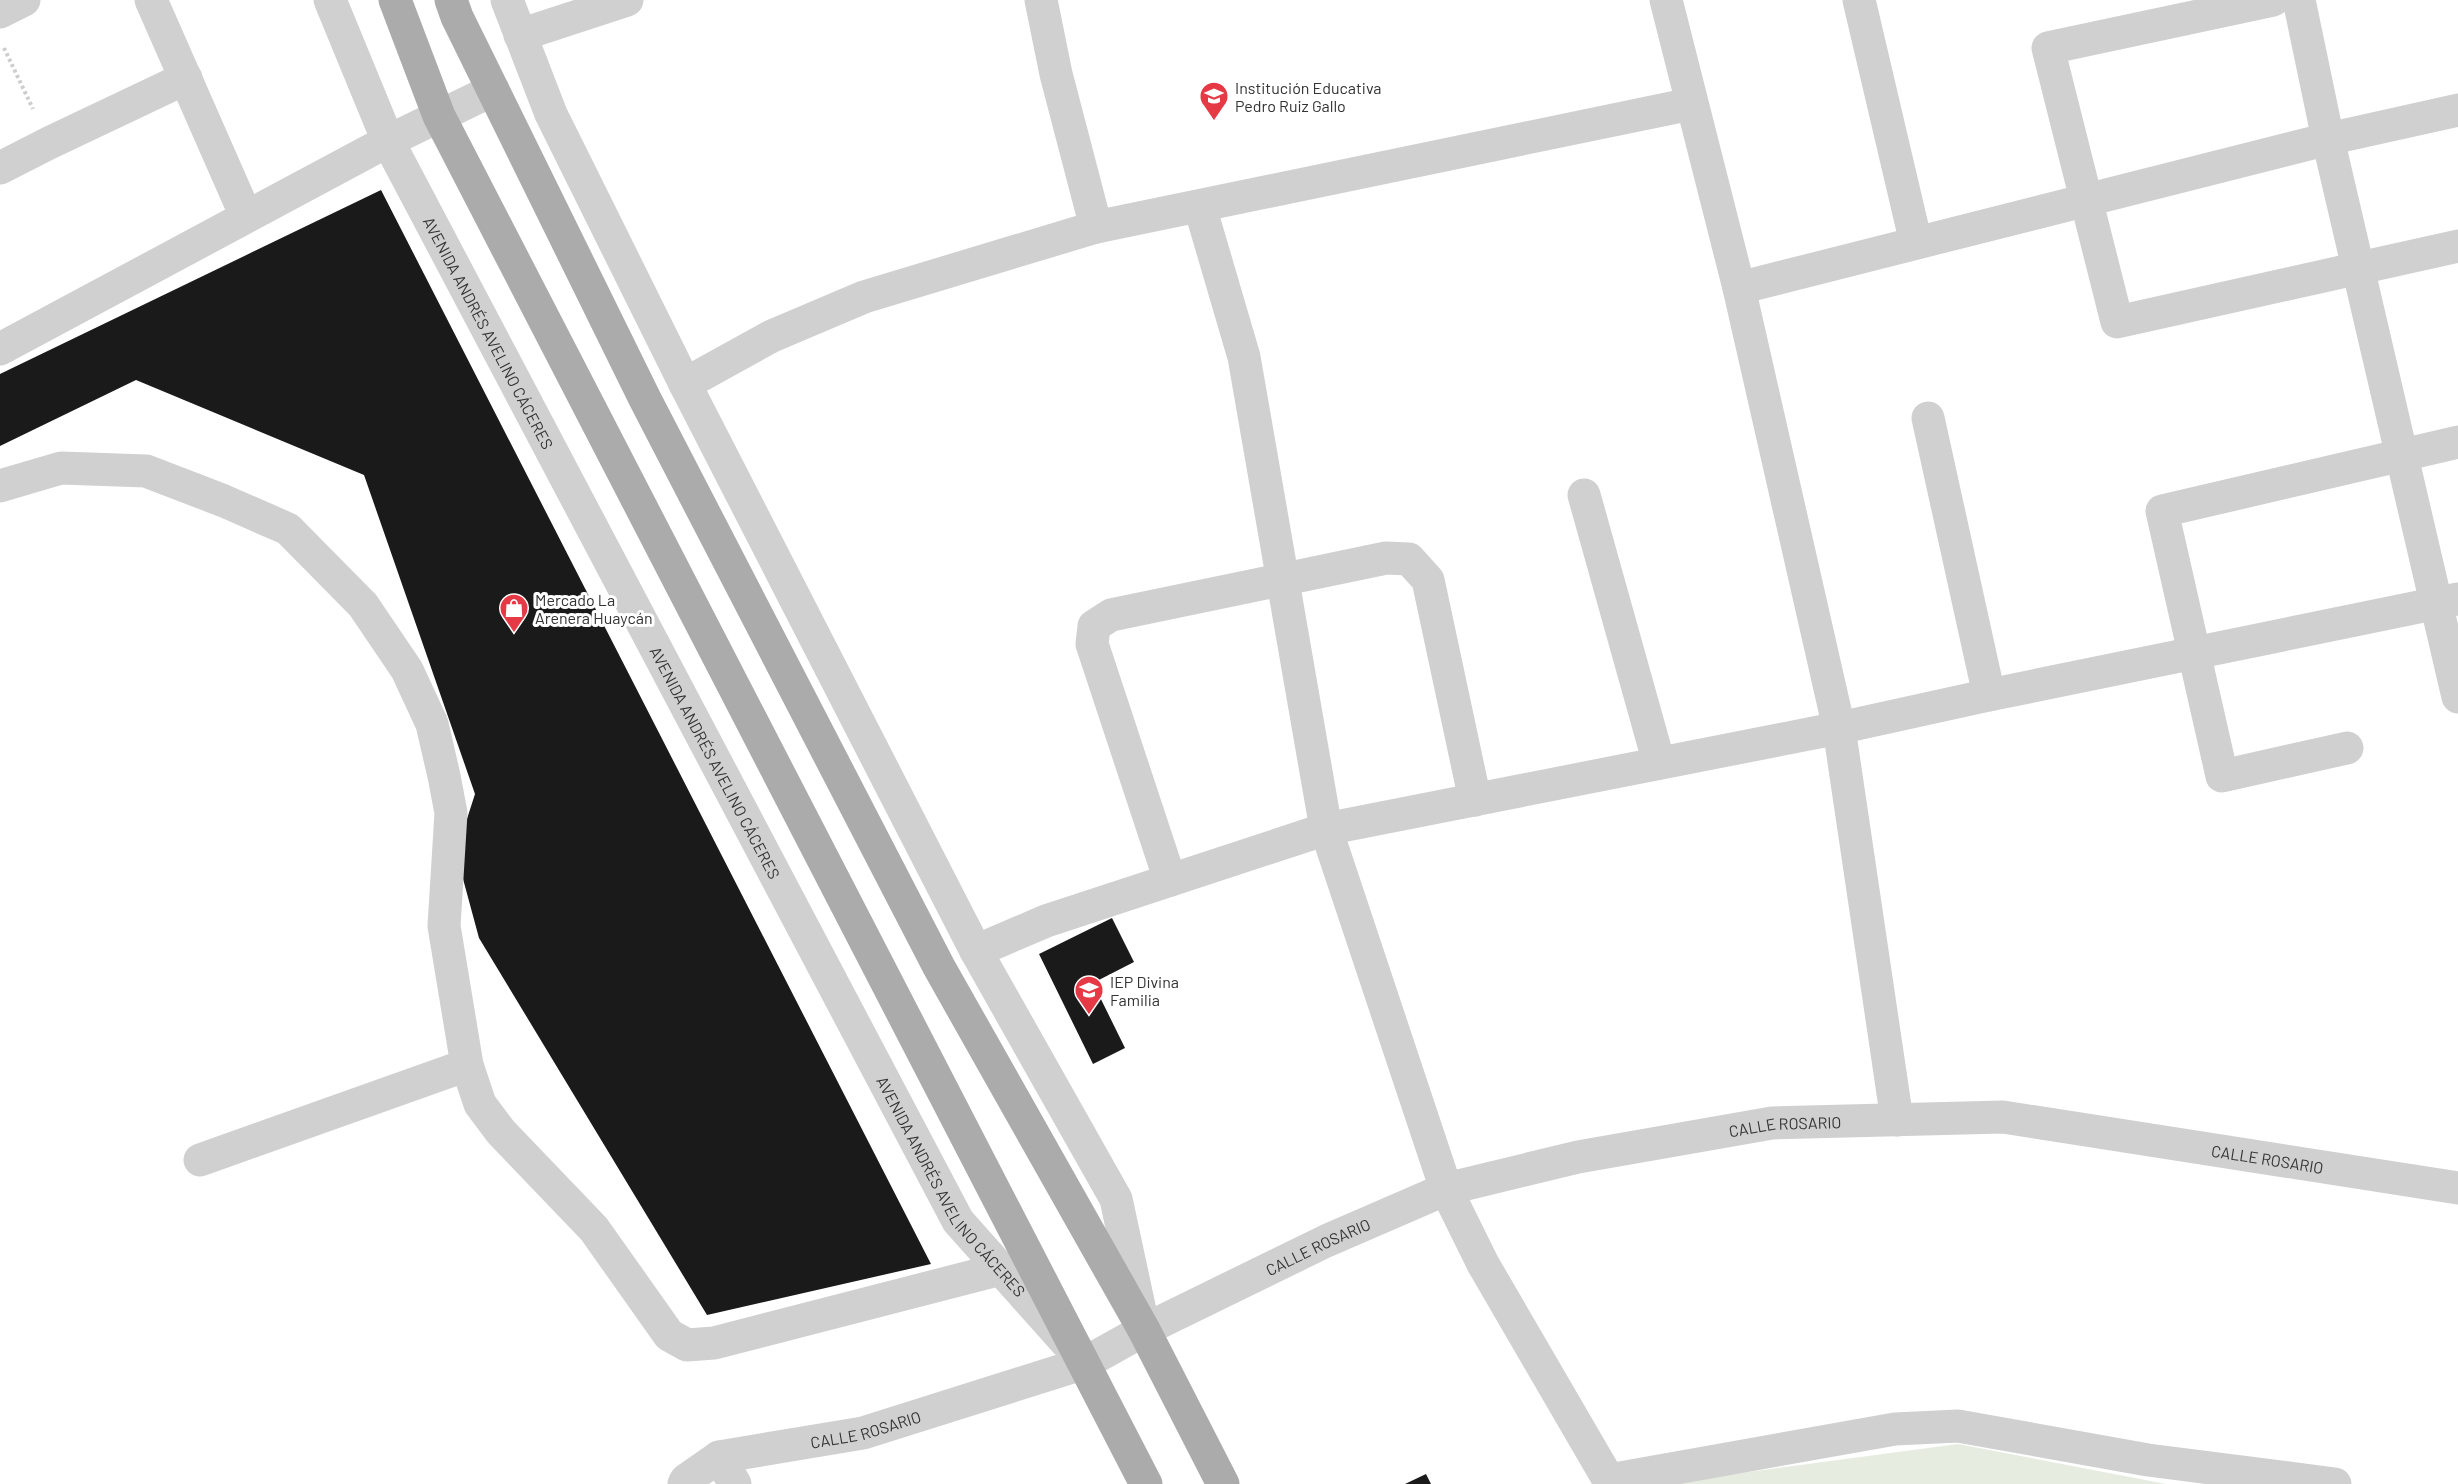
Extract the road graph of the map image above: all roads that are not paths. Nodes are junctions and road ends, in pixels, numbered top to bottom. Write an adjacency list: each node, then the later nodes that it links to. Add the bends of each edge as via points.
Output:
1 (24, 0): 13 (street)
2 (152, 0): 15 (street)
3 (330, 0): 21 (street, AVENIDA ANDRÉS AVELINO CÁCERES)
4 (395, 0): 19 (main road, AVENIDA ANDRÉS AVELINO CÁCERES)
5 (451, 0): 16 (main road)
6 (507, 0): 14 (street)
7 (627, 0): 14 (street)
8 (1041, 0): 26 (street)
9 (1666, 0): 17 (street)
10 (1859, 0): 27 (street)
11 (2273, 0): 23 (street, via 2048,48)
12 (2299, 0): 20 (street)
13 (0, 12)
14 (520, 35): 32 (street, via 551,114)
15 (186, 78): 22 (street); 25 (street)
16 (493, 90): 19 (street); 56 (main road, via 645,399 939,967)
17 (1691, 104): 24 (street); 30 (street)
18 (2458, 110): 20 (street)
19 (439, 116): 21 (street); 57 (main road, AVENIDA ANDRÉS AVELINO CÁCERES)
20 (2328, 139): 23 (street); 29 (street)
21 (388, 141): 25 (street); 55 (street, AVENIDA ANDRÉS AVELINO CÁCERES, via 958,1221)
22 (0, 168)
23 (2085, 201): 27 (street); 29 (street, via 2117,322)
24 (1200, 207): 26 (street); 38 (street, via 1244,357)
25 (246, 216): 31 (street)
26 (1096, 227): 32 (street, via 864,297 772,336)
27 (1916, 243): 30 (street)
28 (2458, 246): 29 (street)
29 (2358, 268): 35 (street)
30 (1739, 288): 43 (street)
31 (0, 349)
32 (685, 384): 49 (street)
33 (1928, 418): 41 (street)
34 (2458, 442): 35 (street)
35 (2402, 456): 39 (street); 40 (street, via 2162,511)
36 (0, 486): 50 (street, via 61,468 146,471 288,529 363,605 407,670 432,724 444,776 451,813 444,926)
37 (1584, 495): 45 (street)
38 (1281, 578): 46 (street, via 1386,558 1409,559 1428,580); 47 (street); 48 (street, via 1111,615 1094,626 1092,644)
39 (2448, 602): 40 (street); 42 (street)
40 (2193, 652): 41 (street); 44 (street, via 2222,776)
41 (1989, 695): 43 (street)
42 (2458, 697)
43 (1839, 728): 45 (street); 51 (street)
44 (2347, 748)
45 (1659, 764): 46 (street)
46 (1475, 800): 47 (street)
47 (1326, 829): 48 (street); 54 (street)
48 (1170, 880): 49 (street, via 1046,921)
49 (976, 951): 56 (street, via 1116,1199)
50 (467, 1065): 52 (street); 55 (street, via 480,1104 501,1132 594,1229 669,1335 687,1345 714,1343)
51 (1897, 1120): 53 (street, CALLE ROSARIO, via 2003,1117); 54 (street, CALLE ROSARIO, via 1772,1123 1578,1157)
52 (200, 1160)
53 (2458, 1188)
54 (1446, 1189): 56 (street, CALLE ROSARIO, via 1326,1241); 60 (street, via 1483,1264)
55 (1001, 1269): 57 (street, AVENIDA ANDRÉS AVELINO CÁCERES)
56 (1144, 1330): 57 (street, CALLE ROSARIO); 63 (main road)
57 (1085, 1363): 58 (street, CALLE ROSARIO, via 863,1433); 62 (main road, AVENIDA ANDRÉS AVELINO CÁCERES)
58 (727, 1470): 61 (street, CALLE ROSARIO, via 686,1480)
59 (2292, 1481): 60 (street, via 1958,1426 1895,1429); 64 (street)
60 (1610, 1482)
61 (684, 1484)
62 (1146, 1484)
63 (1223, 1484)
64 (2335, 1484)

